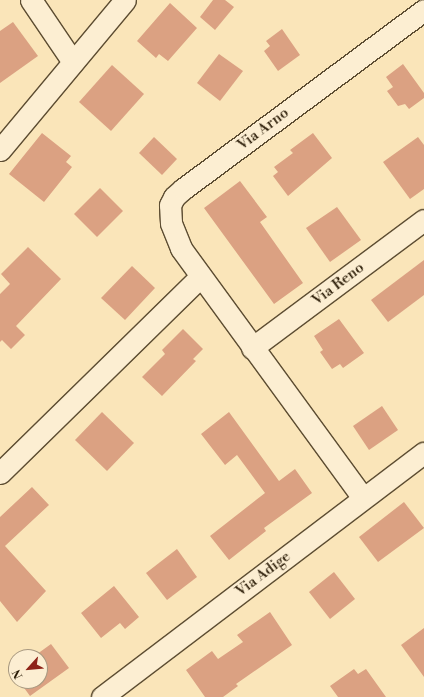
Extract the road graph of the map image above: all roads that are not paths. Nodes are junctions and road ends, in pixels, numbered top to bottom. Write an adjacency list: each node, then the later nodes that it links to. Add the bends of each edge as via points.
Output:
1 (31, 0): 4 (street)
2 (125, 0): 4 (street)
3 (424, 10): 7 (street, Via Arno, via 174,197 170,205 174,234)
4 (73, 62): 5 (street)
5 (0, 150)
6 (424, 220): 8 (street, Via Reno)
7 (200, 277): 8 (street, Via Arno); 10 (street)
8 (252, 348): 11 (street, Via Arno)
9 (424, 453): 11 (street, Via Adige)
10 (0, 473)
11 (363, 498): 12 (street, Via Adige)
12 (102, 697)

